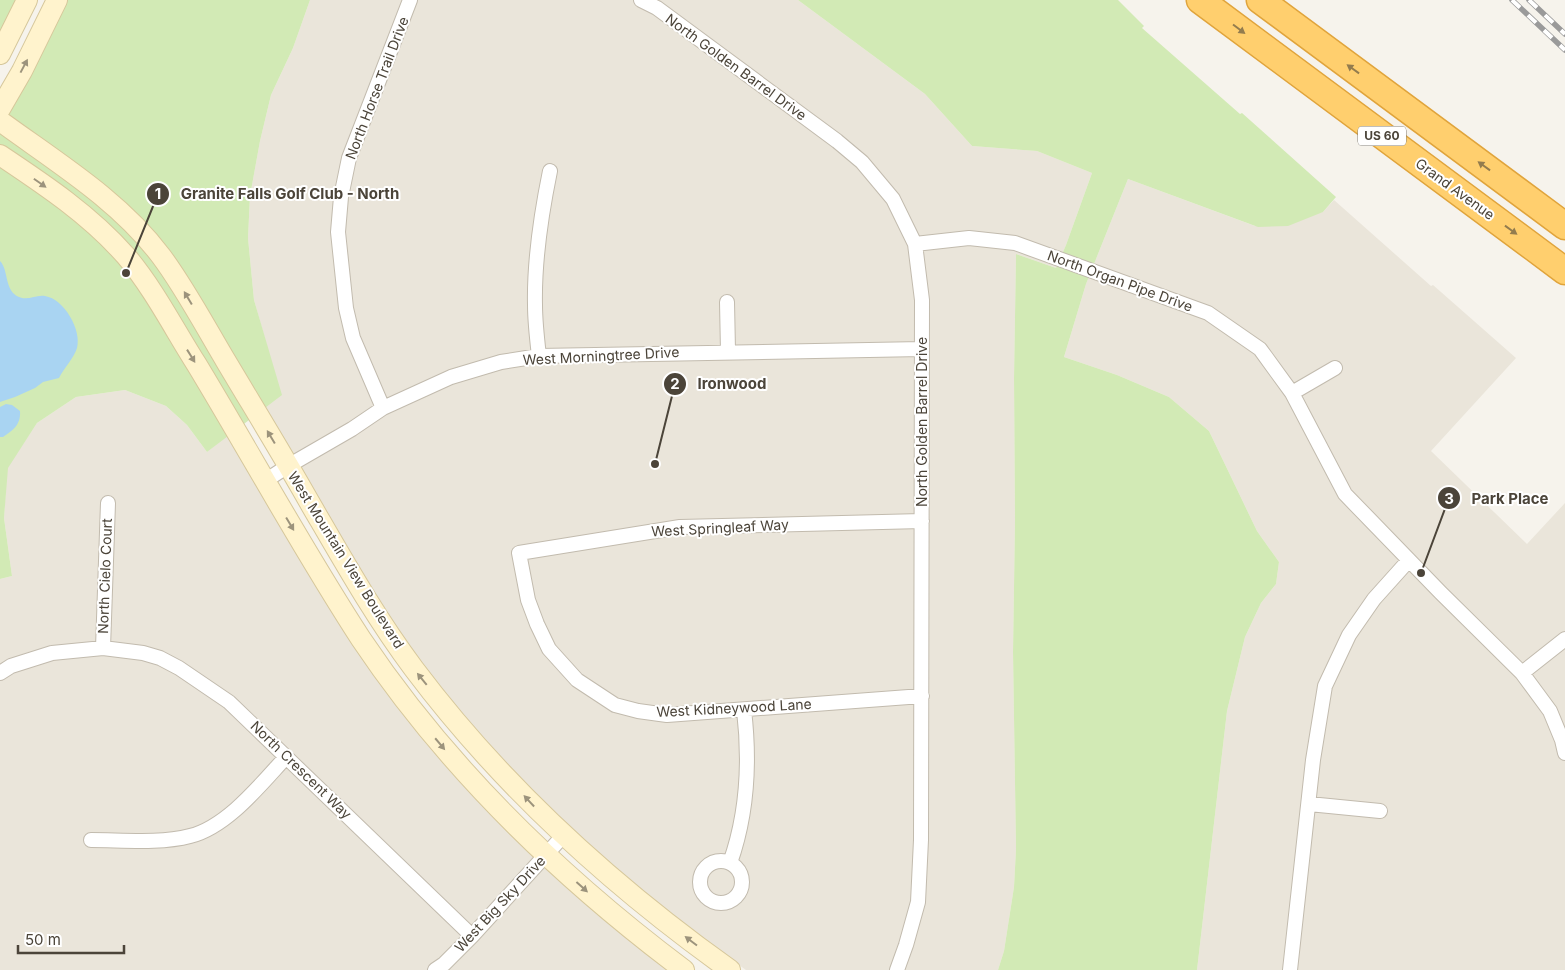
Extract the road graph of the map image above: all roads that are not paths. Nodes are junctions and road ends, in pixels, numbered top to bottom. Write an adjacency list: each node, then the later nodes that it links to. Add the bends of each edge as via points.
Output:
1 (27, 0): 7 (street)
2 (57, 0): 8 (street, one-way to 2)
3 (410, 0): 21 (street, North Horse Trail Drive, via 349,158 338,232 346,308 353,338)
4 (641, 0): 13 (street, North Golden Barrel Drive, via 657,8 862,162 893,199)
5 (1200, 0): 14 (highway, Grand Avenue / US 60, one-way to 14)
6 (1260, 0): 12 (highway, US 60, one-way to 6)
7 (0, 54)
8 (0, 109)
9 (0, 121): 22 (street, West Mountain View Boulevard, one-way to 9, via 160,255 123,214)
10 (0, 155): 23 (street, West Mountain View Boulevard, one-way to 23, via 86,217 127,257 168,318)
11 (550, 171): 18 (street, via 537,253 535,306)
12 (1565, 226)
13 (916, 244): 16 (street, North Golden Barrel Drive, via 922,300); 20 (street, North Organ Pipe Drive, via 969,238 1015,243 1208,313 1260,349)
14 (1565, 271)
15 (728, 302): 17 (street)
16 (922, 348): 17 (street, West Morningtree Drive); 25 (street, North Golden Barrel Drive)
17 (728, 351): 18 (street, West Morningtree Drive)
18 (538, 356): 21 (street, West Morningtree Drive, via 501,362 451,377)
19 (1335, 368): 20 (street)
20 (1292, 393): 27 (street, North Organ Pipe Drive, via 1345,494)
21 (383, 408): 22 (street, West Morningtree Drive)
22 (288, 466): 23 (street, West Morningtree Drive); 38 (street, West Mountain View Boulevard, one-way to 22, via 482,751 413,668 376,613)
23 (265, 481): 40 (street, West Mountain View Boulevard, one-way to 40, via 345,614 387,676 467,776)
24 (108, 503): 29 (street, North Cielo Court)
25 (922, 521): 26 (street, West Springleaf Way, via 680,528); 32 (street, North Golden Barrel Drive)
26 (519, 553): 33 (street, West Kidneywood Lane, via 528,600 549,649 577,680 596,694 623,707 667,715)
27 (1409, 560): 31 (street, North Organ Pipe Drive); 36 (street, via 1374,599 1349,635 1325,686)
28 (1565, 639): 31 (street)
29 (103, 648): 30 (street, North Crescent Way, via 52,653 11,666); 35 (street, North Crescent Way, via 143,653 179,668 229,702)
30 (0, 673)
31 (1522, 673): 34 (street, North Organ Pipe Drive, via 1550,711)
32 (922, 696): 33 (street, West Kidneywood Lane); 46 (street, North Golden Barrel Drive, via 918,902)
33 (744, 710): 41 (street, via 747,751 743,805)
34 (1565, 753)
35 (286, 756): 39 (street, via 237,809 191,836 165,840); 42 (street, North Crescent Way)
36 (1309, 804): 37 (street); 47 (street)
37 (1380, 811)
38 (563, 836): 40 (street, West Big Sky Drive); 45 (street, West Mountain View Boulevard, one-way to 38, via 637,900)
39 (91, 840)
40 (546, 854): 42 (street, West Big Sky Drive); 44 (street, West Mountain View Boulevard, one-way to 44, via 611,913)
41 (730, 863)
42 (472, 936): 43 (street, West Big Sky Drive)
43 (435, 970)
44 (684, 970)
45 (730, 970)
46 (897, 970)
47 (1290, 970)

